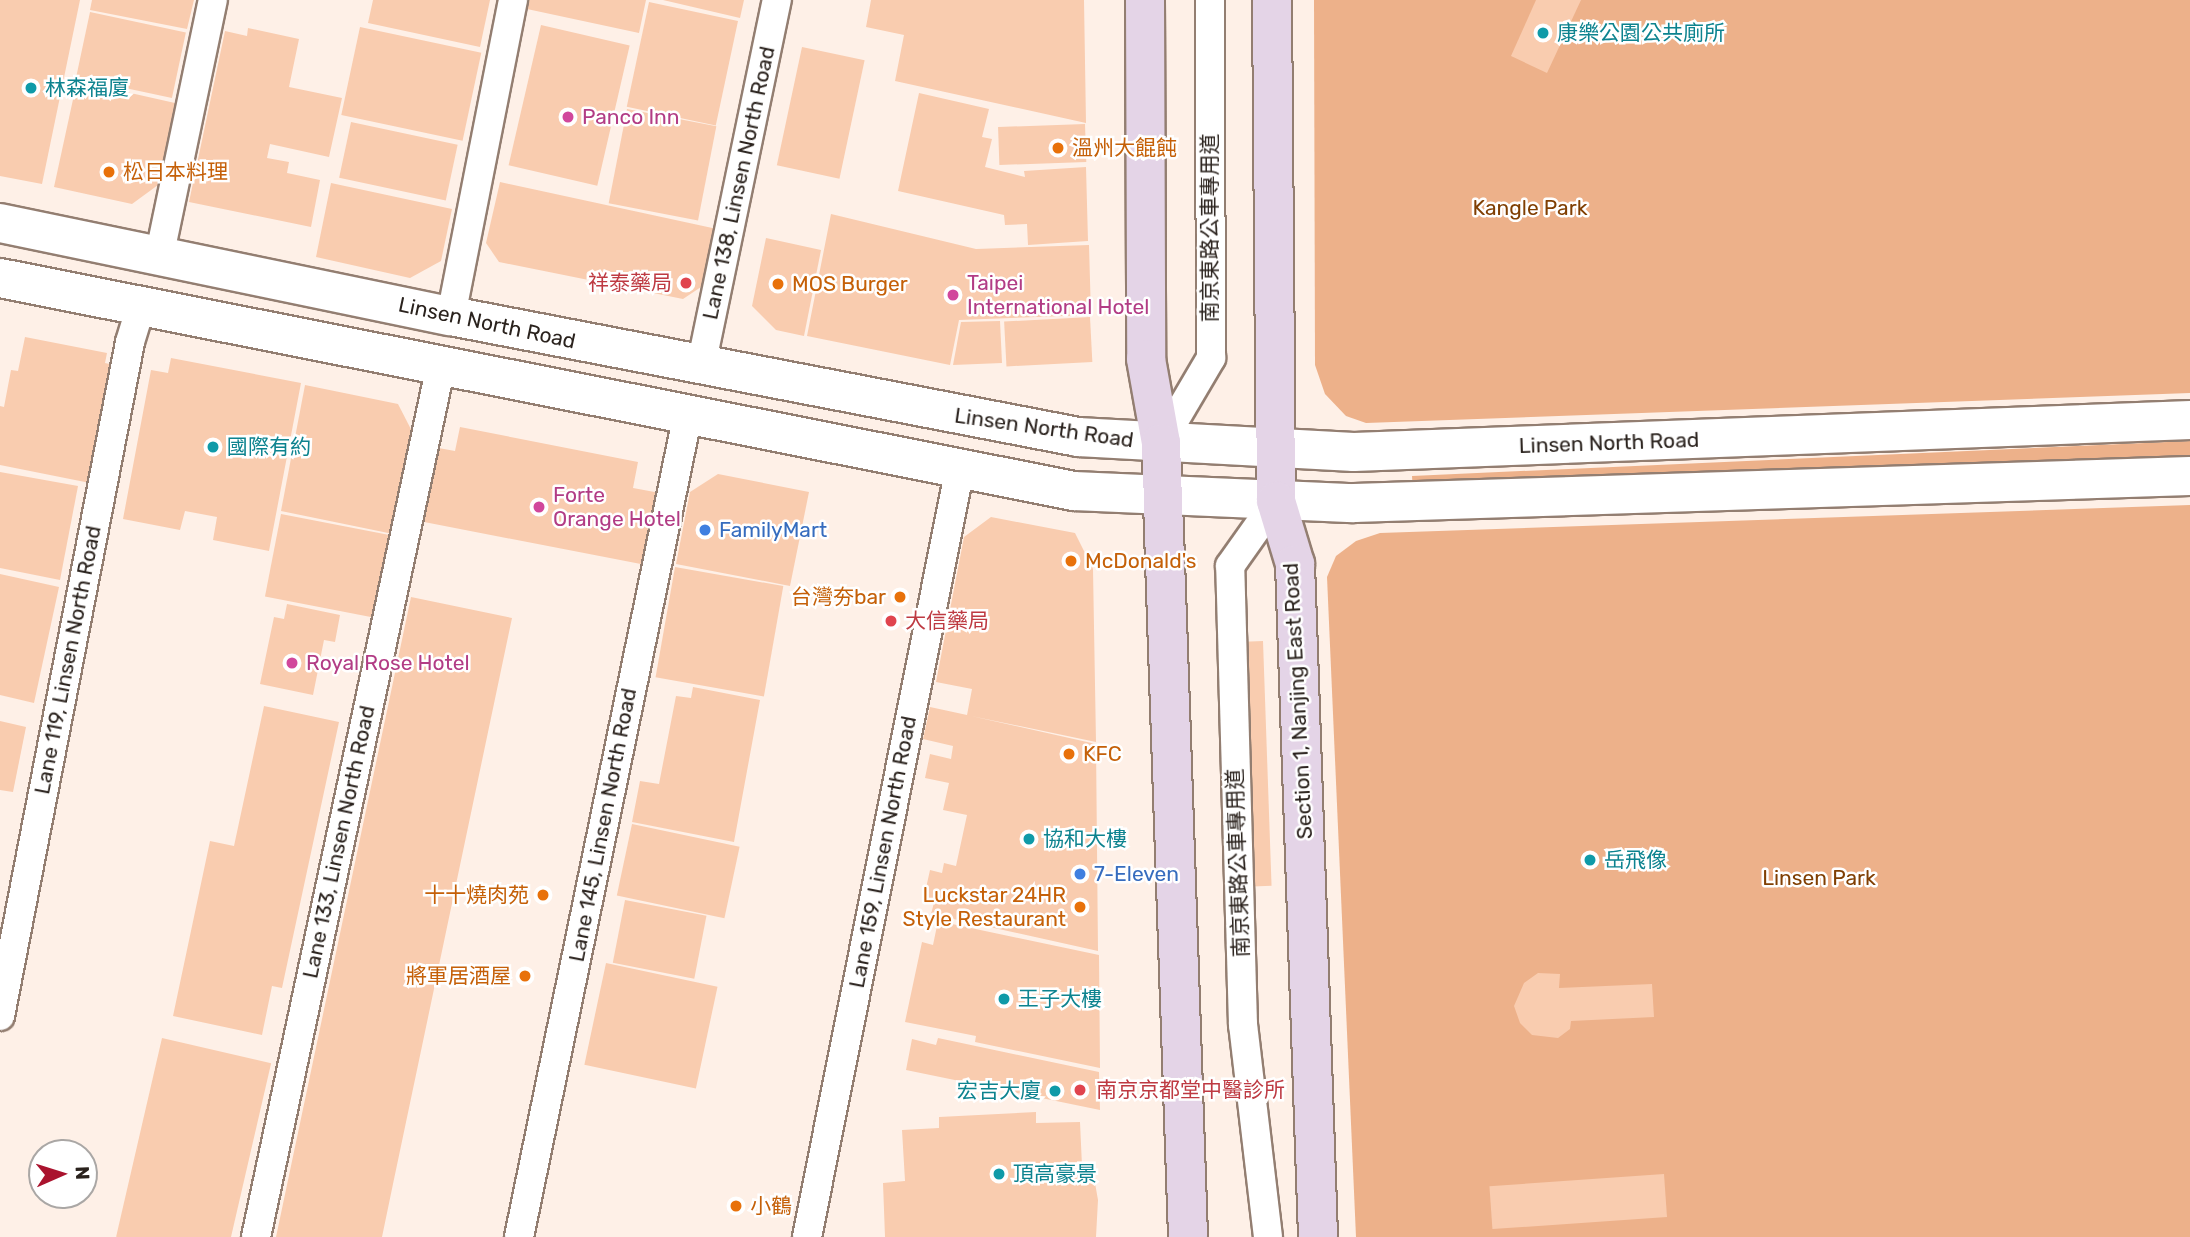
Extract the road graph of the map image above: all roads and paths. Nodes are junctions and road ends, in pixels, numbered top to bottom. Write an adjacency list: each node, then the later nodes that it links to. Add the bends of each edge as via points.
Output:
1 (213, 0): 8 (lane)
2 (513, 0): 11 (lane)
3 (778, 0): 13 (lane, Lane 138, Linsen North Road)
4 (1145, 0): 16 (main road, via 1146,359)
5 (1210, 0): 16 (lane, 南京東路公車專用道, via 1211,358)
6 (1272, 0): 17 (main road, Section 1, Nanjing East Road)
7 (0, 223): 8 (street, Linsen North Road)
8 (160, 253): 11 (street, Linsen North Road)
9 (0, 278): 10 (street)
10 (141, 306): 12 (street); 22 (lane, Lane 119, Linsen North Road, via 130,342)
11 (451, 316): 13 (street, Linsen North Road)
12 (441, 365): 14 (street); 23 (lane, Lane 133, Linsen North Road)
13 (701, 366): 16 (street, Linsen North Road, via 1077,437)
14 (688, 414): 18 (street); 24 (lane, Lane 145, Linsen North Road)
15 (2190, 420): 17 (street, Linsen North Road, via 1407,450)
16 (1160, 443): 17 (street, Linsen North Road); 20 (main road)
17 (1275, 450): 21 (main road, Section 1, Nanjing East Road)
18 (960, 468): 20 (street, via 1074,491); 25 (lane, Lane 159, Linsen North Road)
19 (2190, 477): 21 (street, via 1608,498)
20 (1160, 497): 21 (street); 26 (main road)
21 (1276, 501): 27 (lane, 南京東路公車專用道, via 1230,566 1244,1025); 28 (main road, Section 1, Nanjing East Road, via 1295,564)
22 (0, 1016)
23 (256, 1237)
24 (519, 1237)
25 (807, 1237)
26 (1188, 1237)
27 (1268, 1237)
28 (1318, 1237)

